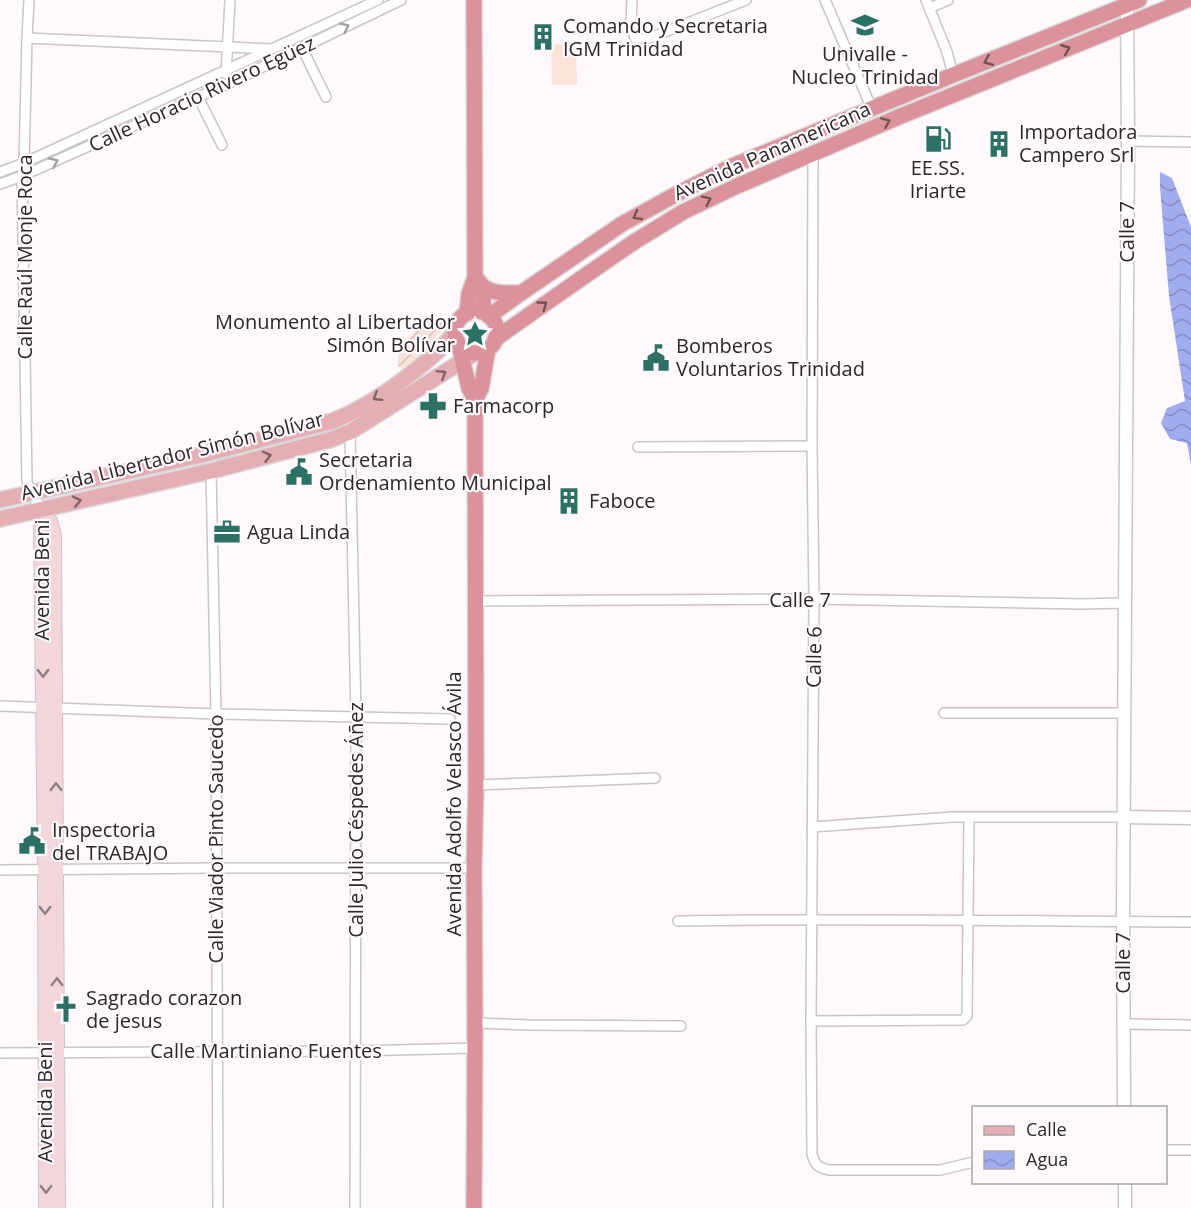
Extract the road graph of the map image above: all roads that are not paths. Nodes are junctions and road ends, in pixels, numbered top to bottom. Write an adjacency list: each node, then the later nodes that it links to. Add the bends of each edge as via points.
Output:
1 (29, 0): 14 (street, Calle Raúl Monje Roca)
2 (230, 0): 15 (street)
3 (378, 0): 17 (street, Calle Horacio Rivero Egüez)
4 (401, 0): 16 (street, Calle Horacio Rivero Egüez, one-way to 4)
5 (474, 0): 33 (highway)
6 (632, 0): 7 (street, via 635,38 647,39)
7 (746, 0)
8 (825, 0): 24 (street)
9 (948, 0): 12 (street)
10 (1187, 0): 13 (highway, Avenida Panamericana)
11 (1133, 2): 13 (street, Calle 7); 20 (highway, Avenida Panamericana, one-way to 20)
12 (928, 4): 20 (street)
13 (1128, 24): 25 (street, Calle 7); 28 (highway, Avenida Panamericana, one-way to 13)
14 (27, 38): 15 (street); 29 (street, Calle Raúl Monje Roca)
15 (227, 47): 17 (street); 19 (street)
16 (302, 48): 18 (street, Calle Horacio Rivero Egüez); 23 (street)
17 (273, 49): 18 (street); 19 (street, Calle Horacio Rivero Egüez)
18 (276, 61): 21 (street, Calle Horacio Rivero Egüez)
19 (226, 71): 21 (street); 29 (street, Calle Horacio Rivero Egüez)
20 (952, 75): 24 (highway, Avenida Panamericana)
21 (225, 85): 22 (street, Calle Horacio Rivero Egüez)
22 (198, 97): 27 (street); 31 (street, Calle Horacio Rivero Egüez, one-way to 22)
23 (326, 97)
24 (872, 109): 34 (highway, Avenida Panamericana, one-way to 34, via 730,167 673,196 622,224)
25 (1128, 141): 26 (street); 50 (street, Calle 7)
26 (1191, 142)
27 (222, 145)
28 (813, 154): 38 (highway, Avenida Panamericana, one-way to 28, via 588,273 683,212); 41 (street, Calle 6)
29 (24, 163): 30 (street, Calle Horacio Rivero Egüez); 31 (street, Calle Raúl Monje Roca)
30 (0, 172)
31 (22, 176): 32 (street, Calle Horacio Rivero Egüez); 44 (street, Calle Raúl Monje Roca)
32 (0, 184)
33 (475, 277): 34 (highway, via 491,291); 35 (highway); 36 (highway)
34 (521, 292): 36 (highway, Avenida Panamericana)
35 (466, 313): 36 (highway); 37 (highway, via 455,326)
36 (486, 314): 38 (highway, via 496,327)
37 (457, 339): 38 (highway, via 463,349); 44 (main road, Avenida Libertador Simón Bolívar, one-way to 44, via 393,388 333,421)
38 (480, 351): 39 (highway, Avenida Adolfo Velasco Ávila, via 481,389); 39 (highway, Avenida Adolfo Velasco Ávila, via 469,388); 40 (main road, Avenida Libertador Simón Bolívar, one-way to 38)
39 (475, 400): 49 (highway, Avenida Adolfo Velasco Ávila)
40 (350, 432): 43 (main road, Avenida Libertador Simón Bolívar, one-way to 40); 56 (street, Calle Julio Céspedes Áñez)
41 (812, 446): 42 (street); 48 (street, Calle 6)
42 (638, 447)
43 (211, 471): 46 (main road, Avenida Libertador Simón Bolívar, one-way to 43); 55 (street, Calle Viador Pinto Saucedo)
44 (30, 493): 45 (main road, Avenida Libertador Simón Bolívar); 46 (street)
45 (0, 500)
46 (42, 509): 47 (main road, Avenida Libertador Simón Bolívar); 52 (main road, Avenida Beni, via 54,535)
47 (0, 519)
48 (814, 599): 49 (street, Calle 7); 50 (street, Calle 7); 63 (street, Calle 6)
49 (476, 601): 59 (highway, Avenida Adolfo Velasco Ávila)
50 (1124, 603): 54 (street, Calle 7)
51 (0, 705): 52 (street)
52 (49, 707): 55 (street); 68 (main road, Avenida Beni)
53 (944, 713): 54 (street)
54 (1124, 713): 60 (street, Calle 7)
55 (216, 714): 56 (street); 64 (street, Calle Viador Pinto Saucedo)
56 (356, 717): 57 (street); 65 (street, Calle Julio Céspedes Áñez)
57 (450, 719)
58 (655, 778): 59 (street)
59 (476, 785): 66 (highway, Avenida Adolfo Velasco Ávila)
60 (1123, 817): 61 (street); 62 (street); 72 (street, Calle 7)
61 (969, 818): 63 (street); 71 (street)
62 (1191, 818)
63 (812, 827): 69 (street, Calle 6)
64 (216, 868): 65 (street); 68 (street); 82 (street, Calle Viador Pinto Saucedo)
65 (356, 868): 66 (street); 80 (street, Calle Julio Céspedes Áñez)
66 (474, 868): 75 (highway, Avenida Adolfo Velasco Ávila)
67 (0, 870): 68 (street)
68 (51, 870): 81 (main road, Avenida Beni)
69 (812, 920): 70 (street); 71 (street); 74 (street, Calle 6)
70 (678, 921)
71 (967, 921): 72 (street); 74 (street, via 967,1016 963,1020)
72 (1123, 922): 73 (street); 76 (street, Calle 7)
73 (1191, 922)
74 (811, 1021): 87 (street, Calle 6, via 812,1154 818,1167 939,1170)
75 (475, 1023): 78 (street); 79 (highway, Avenida Adolfo Velasco Ávila)
76 (1124, 1024): 77 (street); 84 (street, Calle 7)
77 (1191, 1025)
78 (681, 1026)
79 (475, 1048): 80 (street, Calle Martiniano Fuentes); 93 (highway, Avenida Adolfo Velasco Ávila)
80 (356, 1051): 82 (street, Calle Martiniano Fuentes); 92 (street, Calle Julio Céspedes Áñez)
81 (51, 1052): 82 (street, Calle Martiniano Fuentes); 83 (street, Calle Martiniano Fuentes); 89 (main road, Avenida Beni, one-way to 89); 90 (main road, Avenida Beni)
82 (217, 1052): 91 (street, Calle Viador Pinto Saucedo)
83 (0, 1053)
84 (1124, 1106)
85 (1167, 1150): 86 (street)
86 (1191, 1150)
87 (972, 1162)
88 (1125, 1184): 94 (street)
89 (46, 1208)
90 (58, 1208)
91 (218, 1208)
92 (355, 1208)
93 (474, 1208)
94 (1125, 1208)

